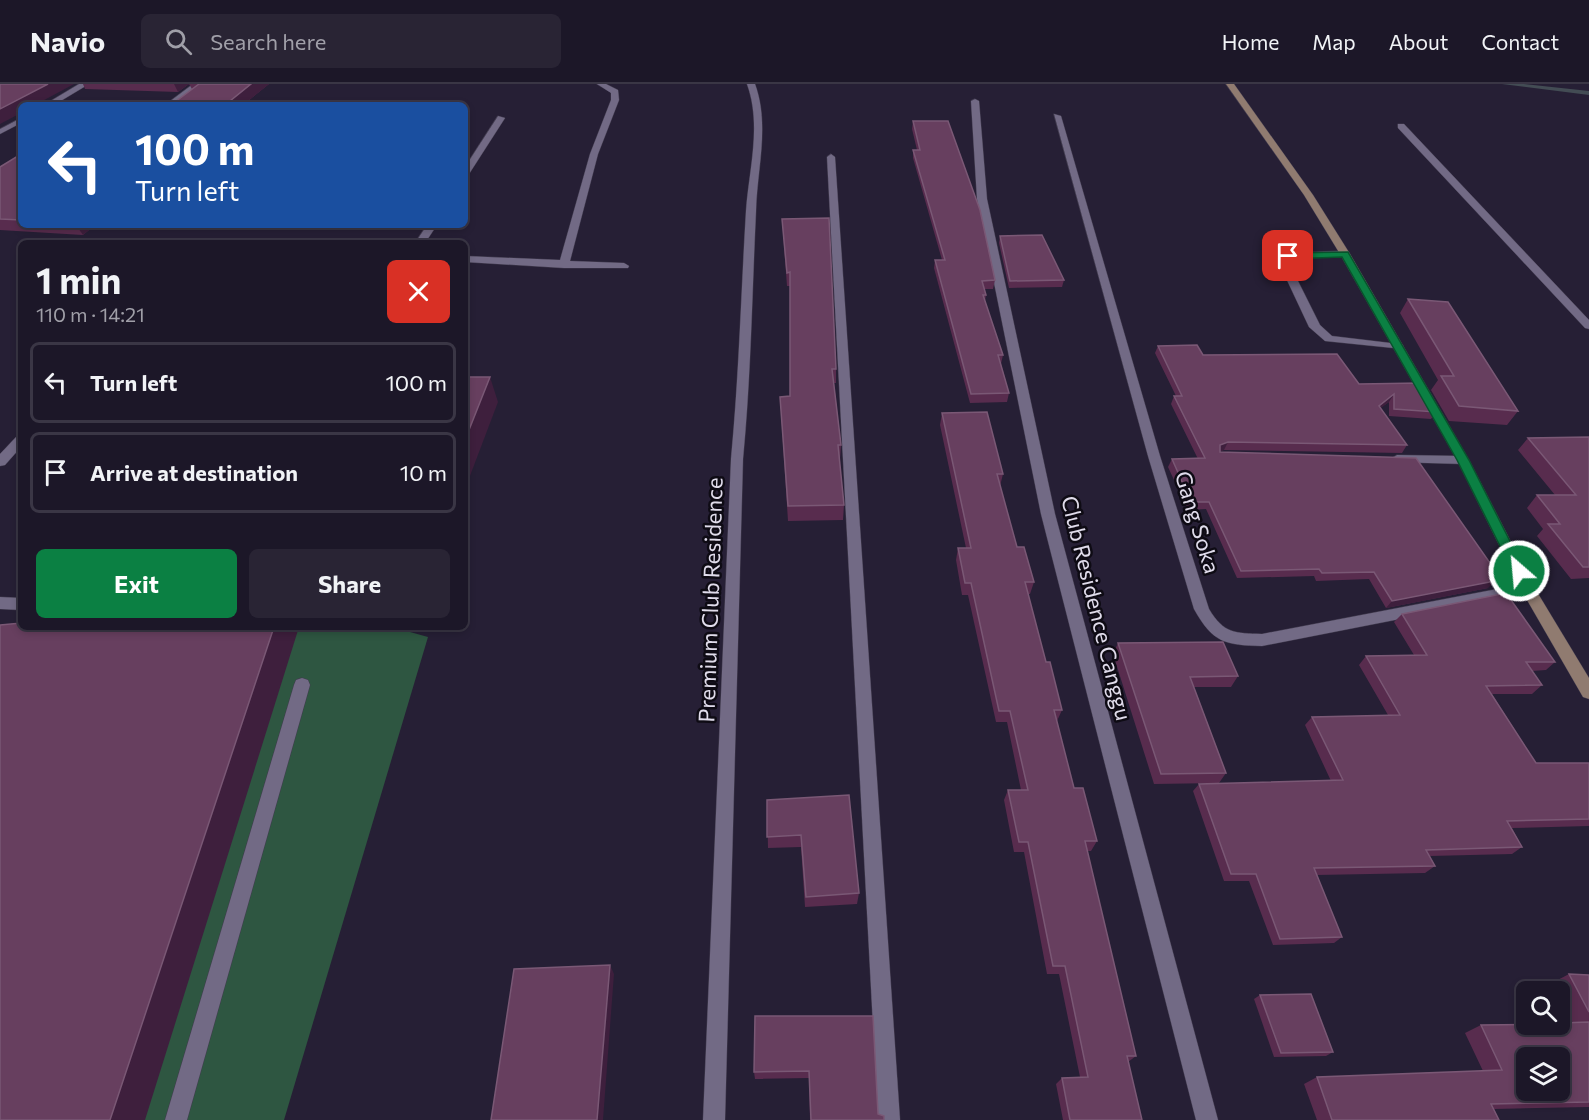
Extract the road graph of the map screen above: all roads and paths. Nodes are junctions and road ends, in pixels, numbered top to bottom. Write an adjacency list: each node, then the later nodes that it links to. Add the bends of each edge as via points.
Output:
1 (85, 84): 7 (street)
2 (198, 84): 8 (street)
3 (601, 84): 18 (street, via 615,92 615,100 594,154)
4 (751, 84): 32 (street, Premium Club Residence, via 759,124 737,459)
5 (1230, 84): 16 (street)
6 (975, 101): 34 (street, Club Residence Canggu, via 982,198 1048,513)
7 (53, 102)
8 (174, 102)
9 (1057, 116): 26 (street, Gang Soka, via 1154,456 1211,627 1227,637 1262,640)
10 (501, 118): 15 (street)
11 (18, 122): 13 (street)
12 (1401, 126): 20 (street)
13 (0, 132)
14 (831, 157): 33 (street)
15 (468, 169)
16 (1345, 254): 21 (street); 21 (street, via 1284,257 1315,327 1329,339)
17 (468, 259): 18 (street)
18 (564, 265): 19 (street)
19 (624, 266)
20 (1589, 326)
21 (1399, 347): 24 (street)
22 (18, 442): 25 (street)
23 (1383, 458): 24 (street)
24 (1463, 460): 26 (street)
25 (0, 462)
26 (1528, 589): 30 (street)
27 (0, 603): 28 (street)
28 (18, 604)
29 (302, 685): 31 (street)
30 (1589, 692)
31 (176, 1120)
32 (714, 1120)
33 (889, 1120)
34 (1207, 1120)

